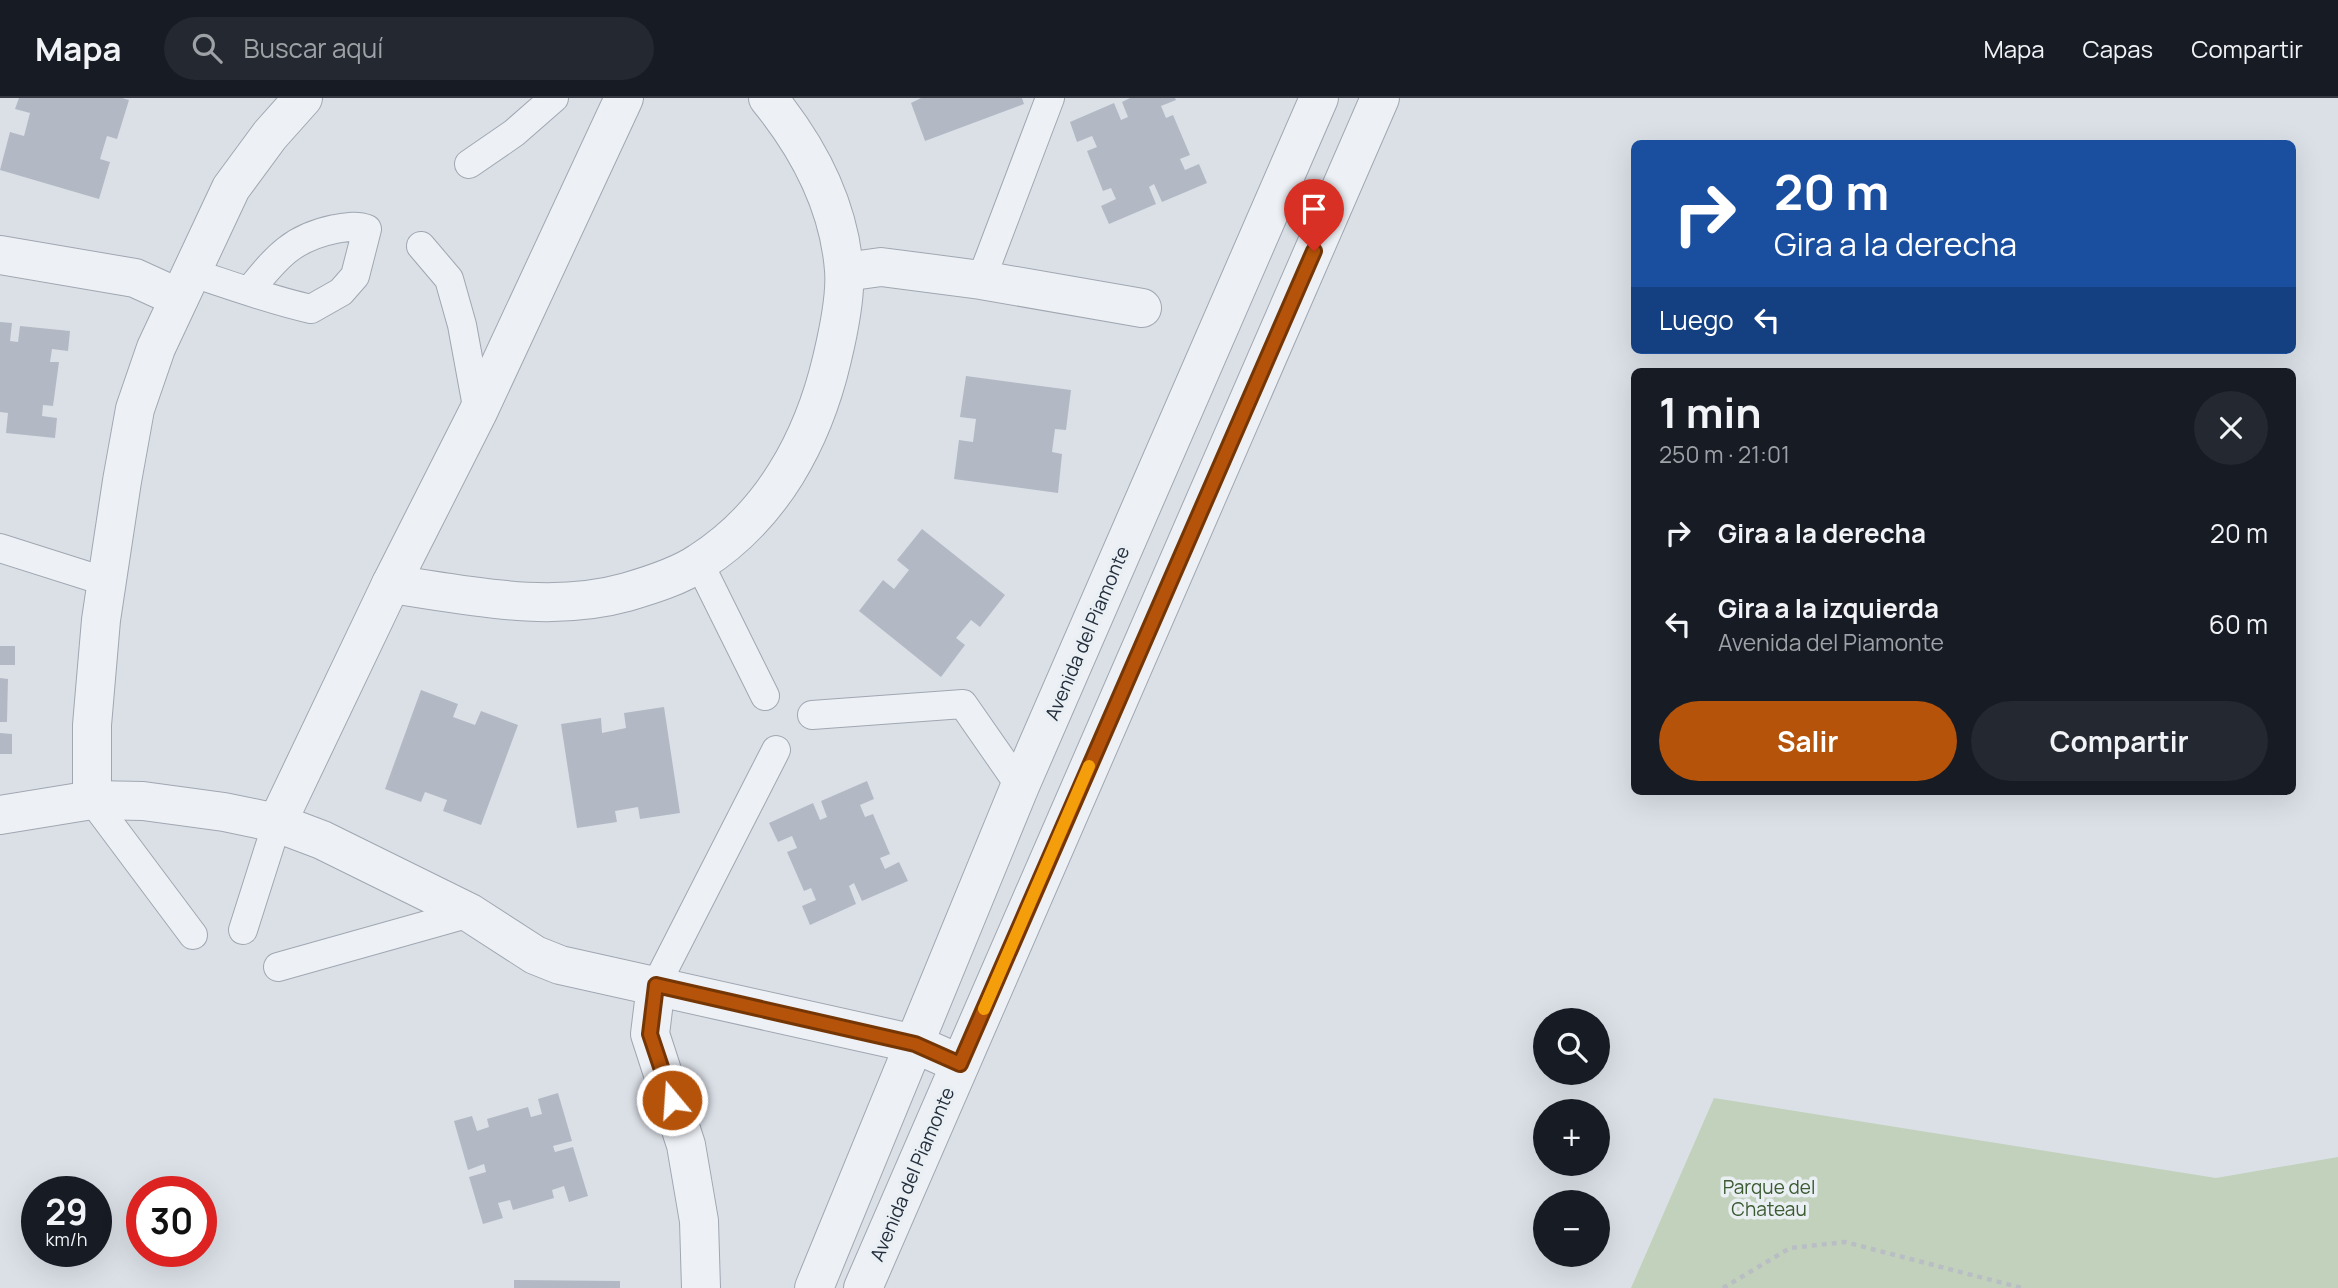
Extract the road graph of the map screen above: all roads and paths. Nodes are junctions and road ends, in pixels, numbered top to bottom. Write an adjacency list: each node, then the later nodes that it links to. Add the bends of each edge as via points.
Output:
1 (303, 98): 13 (street, via 231,188)
2 (554, 98): 8 (street)
3 (624, 98): 16 (street)
4 (768, 98): 11 (street, via 792,128 822,183 838,229)
5 (1050, 98): 12 (street)
6 (1319, 98): 24 (street, Avenida del Piamonte)
7 (1380, 98): 34 (street, Avenida del Piamonte)
8 (469, 164)
9 (421, 246): 16 (street, via 449,279)
10 (0, 255): 13 (street)
11 (845, 272): 12 (street, via 881,267); 18 (street, via 833,354 804,443 775,494 738,533)
12 (981, 280): 15 (street)
13 (184, 285): 14 (street); 19 (street, via 135,409)
14 (249, 292)
15 (1142, 308)
16 (478, 412): 20 (street)
17 (0, 548): 19 (street)
18 (699, 564): 20 (street, via 627,592 546,603); 21 (street)
19 (107, 582): 25 (street, via 92,725)
20 (390, 584): 27 (street)
21 (765, 696)
22 (812, 715): 24 (street, via 963,704)
23 (776, 750): 32 (street)
24 (1020, 786): 33 (street, Avenida del Piamonte)
25 (92, 800): 26 (street); 27 (street, via 143,801); 30 (street)
26 (0, 815)
27 (277, 823): 28 (street, via 322,839); 29 (street)
28 (470, 913): 31 (street); 32 (street, via 535,955 560,965)
29 (243, 930)
30 (193, 935)
31 (278, 967)
32 (656, 985): 33 (street); 35 (street, via 650,1034 686,1145 699,1222)
33 (915, 1044): 34 (street); 36 (street, Avenida del Piamonte)
34 (960, 1064): 37 (street, Avenida del Piamonte)
35 (701, 1288)
36 (814, 1288)
37 (863, 1288)
38 (1723, 1288): 39 (path, via 1790,1248 1845,1242)
39 (2021, 1288)

